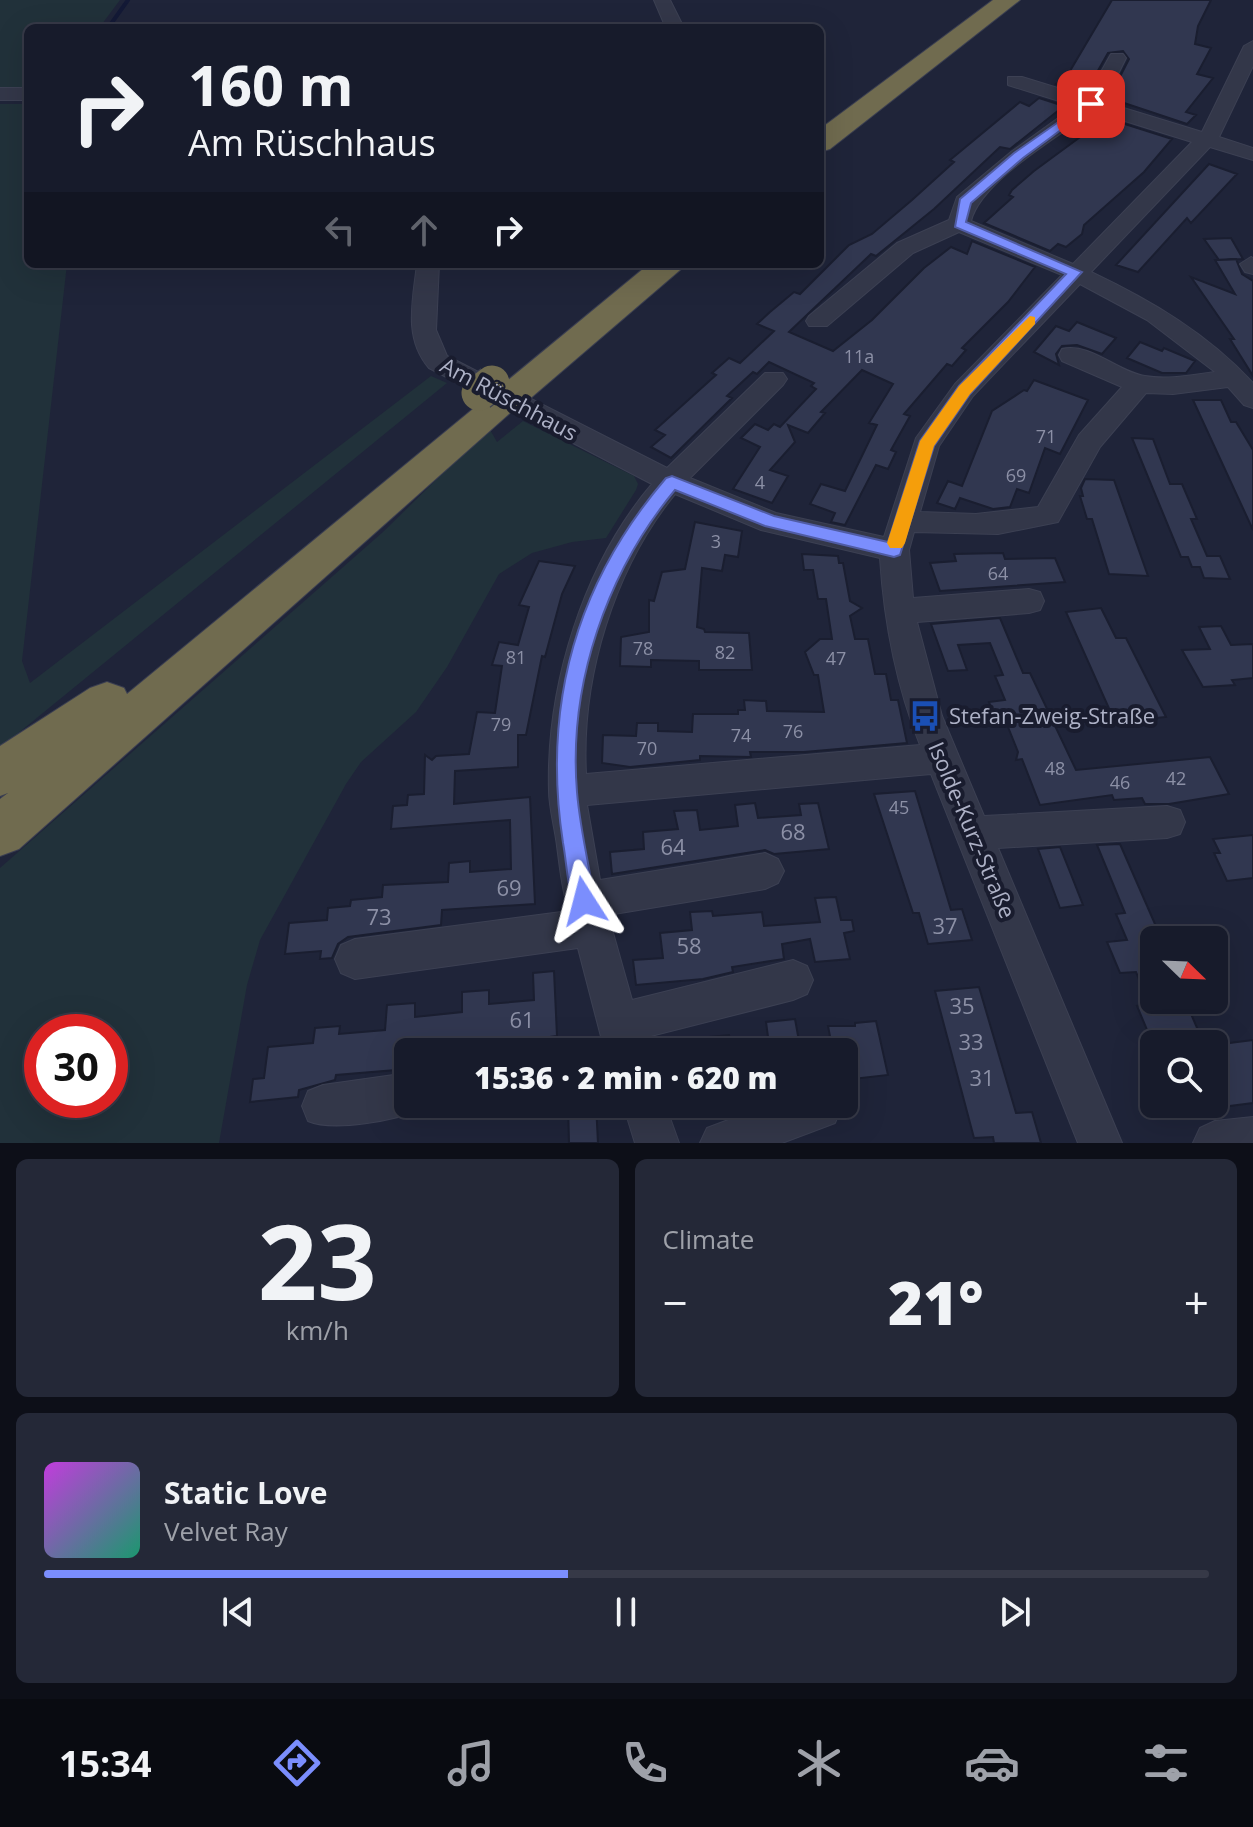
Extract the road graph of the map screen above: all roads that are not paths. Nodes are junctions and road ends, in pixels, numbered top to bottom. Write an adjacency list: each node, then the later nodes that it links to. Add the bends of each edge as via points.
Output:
1 (662, 0): 5 (street)
2 (973, 0): 6 (highway, via 955,12)
3 (986, 0): 6 (highway)
4 (1008, 0): 15 (highway)
5 (673, 24)
6 (941, 33): 13 (highway)
7 (1253, 46): 14 (street, Isolde-Kurz-Straße)
8 (1117, 58): 12 (street)
9 (1015, 81): 12 (street)
10 (0, 94): 11 (street)
11 (24, 94)
12 (1091, 104): 14 (street); 17 (street, via 965,202)
13 (824, 120)
14 (1206, 139): 16 (street); 21 (street, Isolde-Kurz-Straße)
15 (824, 140)
16 (1253, 154)
17 (959, 224): 21 (street); 22 (street, via 905,248)
18 (428, 268): 28 (street, Am Rüschhaus, via 429,356)
19 (636, 268): 27 (highway)
20 (665, 268): 27 (highway)
21 (1075, 272): 26 (street, via 1165,319 1204,347); 29 (street, Isolde-Kurz-Straße, via 964,390 926,445)
22 (818, 321)
23 (1071, 355): 25 (street)
24 (774, 379): 28 (street)
25 (1139, 384): 26 (street); 29 (street, Am Rüschhaus, via 1089,442 1048,515 926,525)
26 (1245, 388)
27 (496, 393): 32 (highway); 38 (highway)
28 (672, 482): 29 (street, Am Rüschhaus, via 771,522); 35 (street, via 640,521 596,606 570,693)
29 (898, 535): 31 (street, Isolde-Kurz-Straße)
30 (1029, 601): 31 (street)
31 (899, 611): 33 (street, Isolde-Kurz-Straße)
32 (107, 703): 34 (highway); 36 (highway)
33 (940, 758): 35 (street); 39 (street, Isolde-Kurz-Straße)
34 (0, 773)
35 (566, 791): 41 (street)
36 (0, 793)
37 (1167, 822): 39 (street)
38 (0, 832)
39 (974, 833): 52 (street, Isolde-Kurz-Straße)
40 (765, 871): 41 (street)
41 (588, 914): 42 (street); 44 (street)
42 (355, 959)
43 (793, 980): 44 (street)
44 (622, 1038)
45 (394, 1096): 46 (street)
46 (323, 1106)
47 (649, 1118): 50 (street)
48 (792, 1118): 51 (street)
49 (1253, 1139): 53 (street)
50 (657, 1143)
51 (722, 1143)
52 (1100, 1143)
53 (1215, 1143)

